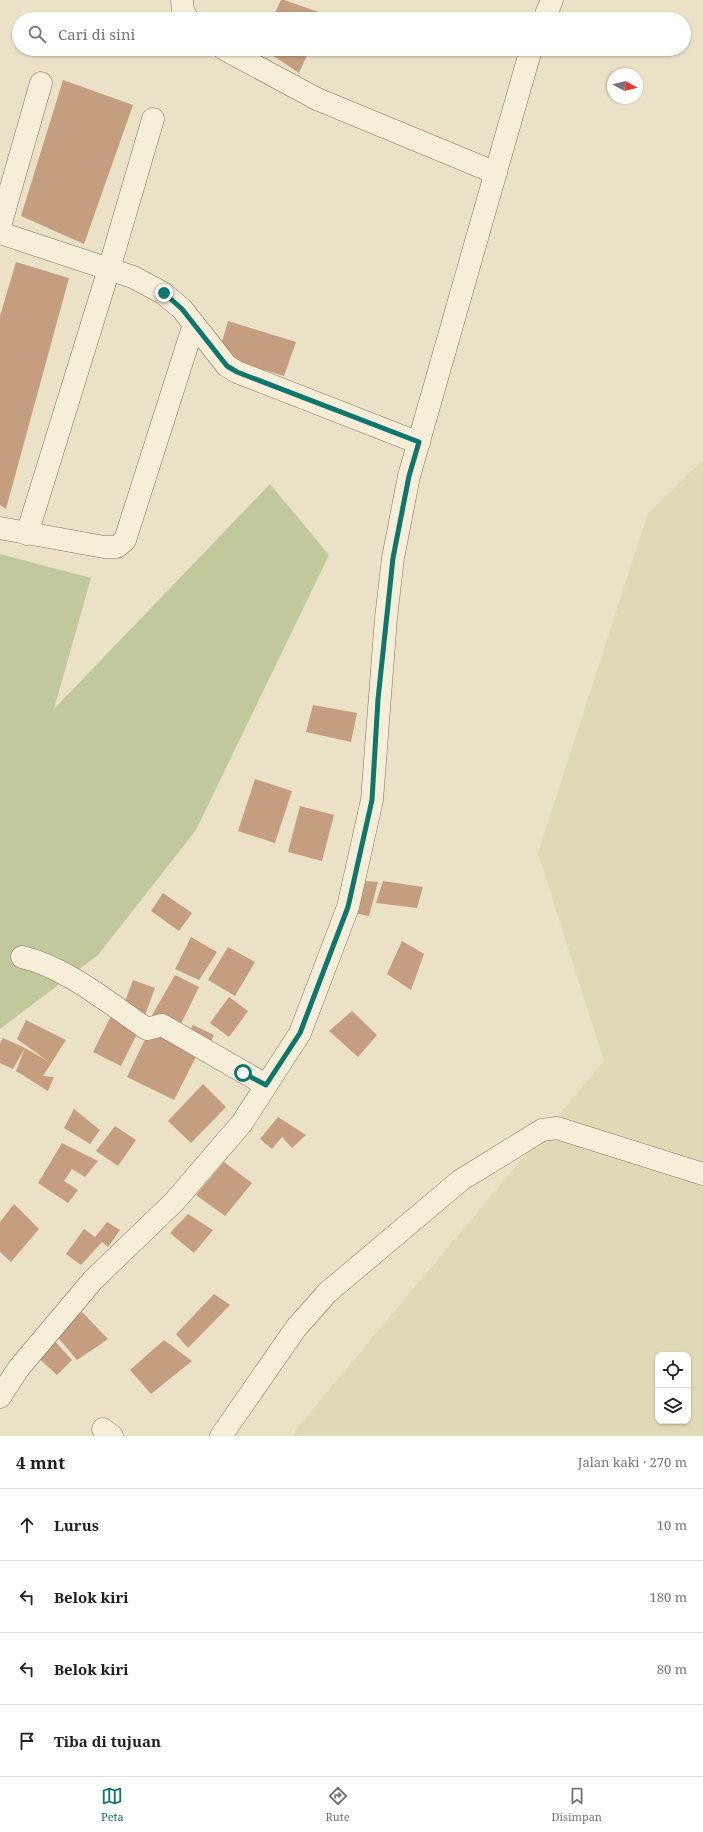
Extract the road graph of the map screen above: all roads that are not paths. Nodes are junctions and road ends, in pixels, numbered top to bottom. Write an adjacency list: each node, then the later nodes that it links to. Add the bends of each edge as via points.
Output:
1 (182, 0): 3 (street)
2 (552, 0): 4 (street)
3 (184, 12)
4 (547, 12)
5 (237, 56): 9 (street, via 317,99)
6 (529, 56): 9 (street)
7 (41, 83): 10 (street)
8 (153, 118): 12 (street)
9 (496, 172): 14 (street)
10 (0, 226)
11 (0, 233): 12 (street)
12 (109, 270): 13 (street, via 133,277 164,293); 16 (street)
13 (194, 324): 14 (street, via 218,356 237,372); 16 (street, via 125,540 117,547 104,547)
14 (419, 442): 18 (street, via 409,476 393,558 378,699 372,800 348,907 300,1033)
15 (0, 528): 16 (street)
16 (26, 534)
17 (22, 957): 18 (street, via 40,961 147,1029 162,1026)
18 (266, 1085): 20 (street, via 237,1129 174,1202 93,1280 18,1369)
19 (703, 1174): 21 (street, via 556,1128 542,1130 461,1180 328,1292 296,1328)
20 (0, 1397)
21 (221, 1436)

